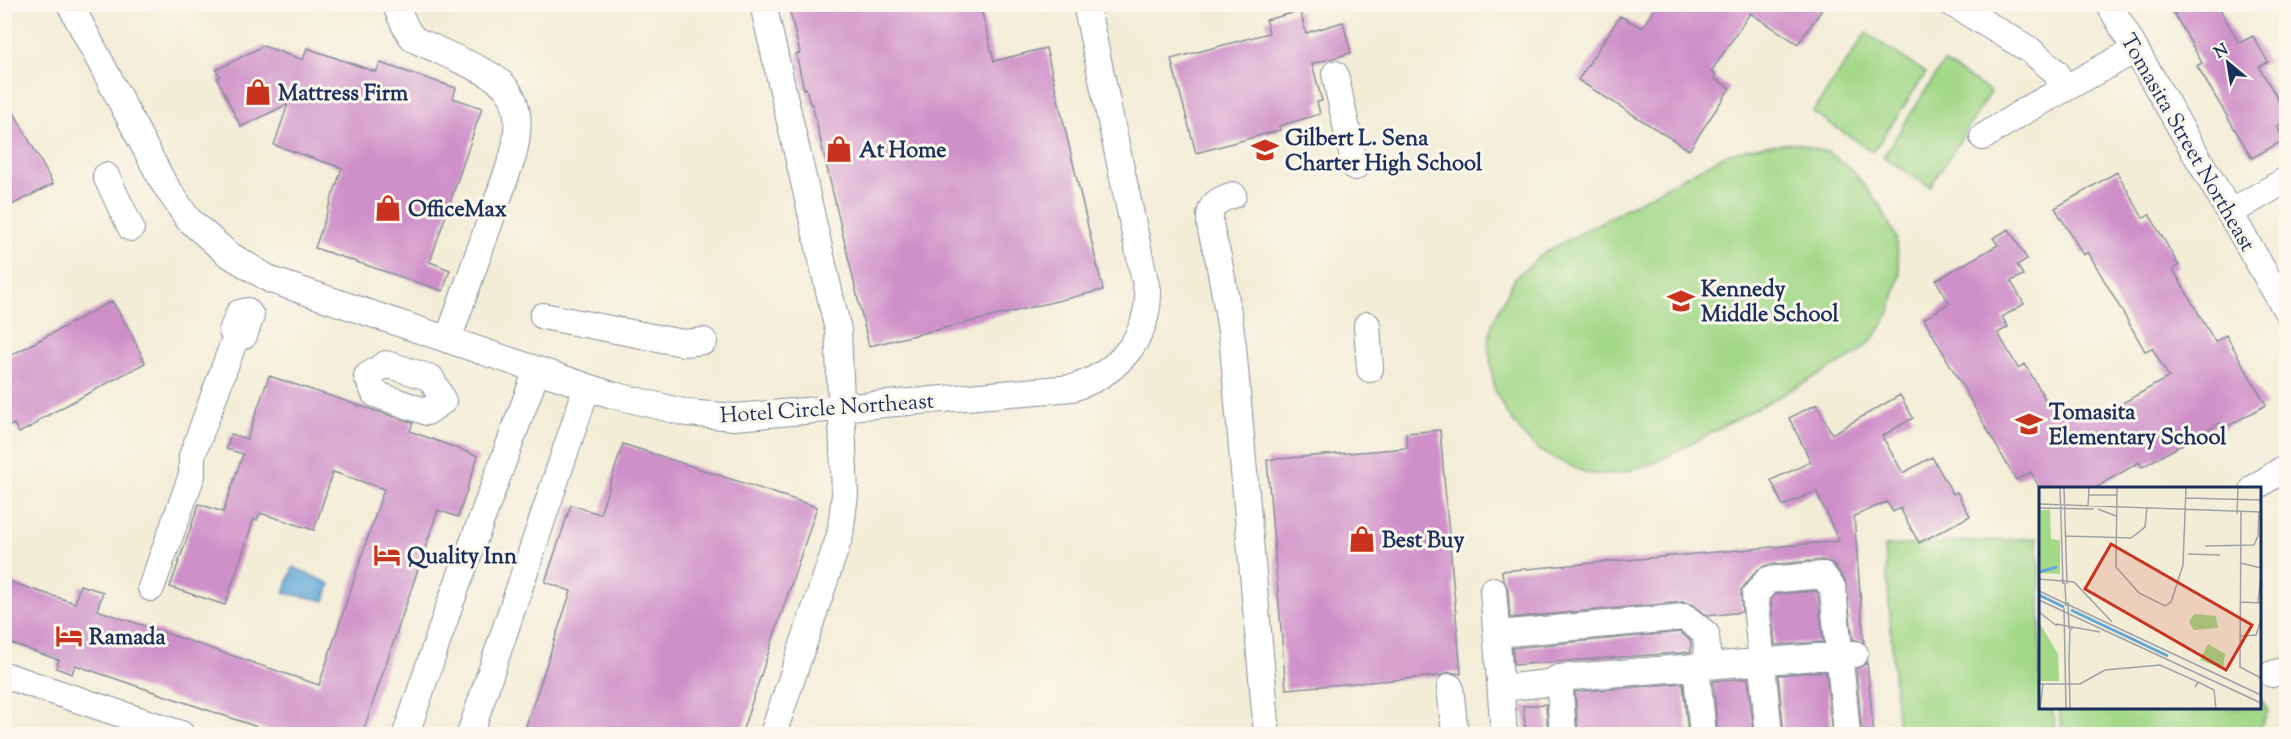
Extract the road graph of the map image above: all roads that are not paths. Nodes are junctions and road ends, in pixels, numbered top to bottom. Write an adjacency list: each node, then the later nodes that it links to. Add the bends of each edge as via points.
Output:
1 (395, 4): 21 (street, via 413,38 484,70 504,85 514,100 518,118 513,156)
2 (763, 4): 26 (street, via 838,330)
3 (1086, 4): 26 (street, Hotel Circle Northeast, via 1148,295 1146,317 1134,344 1111,369 1072,388)
4 (1953, 4): 9 (street, via 2030,50 2056,72)
5 (2109, 4): 7 (street, Tomasita Street Northeast)
6 (70, 5): 21 (street, Hotel Circle Northeast, via 163,182 188,219 228,254 271,280)
7 (2135, 50): 9 (street); 15 (street, Tomasita Street Northeast)
8 (1335, 74): 11 (street)
9 (2063, 90): 10 (street)
10 (1983, 137)
11 (1355, 167)
12 (106, 176): 16 (street)
13 (2286, 180): 15 (street)
14 (1233, 195): 43 (street, via 1213,206 1211,228 1233,346)
15 (2231, 212): 17 (street, Tomasita Street Northeast)
16 (131, 228)
17 (2286, 310)
18 (543, 316): 22 (street, via 682,343)
19 (1367, 326): 23 (street)
20 (236, 336): 29 (street, via 192,456 192,475)
21 (448, 340): 24 (street, Hotel Circle Northeast)
22 (704, 341)
23 (1370, 369)
24 (537, 370): 25 (street, Hotel Circle Northeast); 40 (street)
25 (587, 387): 26 (street, Hotel Circle Northeast, via 687,413 735,417); 41 (street)
26 (841, 408): 42 (street, via 843,523)
27 (2286, 467): 28 (street)
28 (2257, 487)
29 (151, 588)
30 (1493, 590): 31 (street)
31 (1497, 634): 34 (street, via 1685,617 1706,634); 38 (street)
32 (1848, 655): 33 (street); 33 (street, via 1833,589 1823,575 1768,580 1755,595); 49 (street)
33 (1762, 662): 34 (street); 48 (street)
34 (1702, 666): 36 (street); 47 (street)
35 (4, 675): 39 (street)
36 (1559, 678): 38 (street, via 1548,683); 46 (street)
37 (1450, 687): 44 (street)
38 (1501, 688): 45 (street)
39 (182, 735)
40 (405, 735)
41 (470, 735)
42 (773, 735)
43 (1267, 735)
44 (1455, 735)
45 (1504, 735)
46 (1563, 735)
47 (1703, 735)
48 (1769, 735)
49 (1846, 735)

